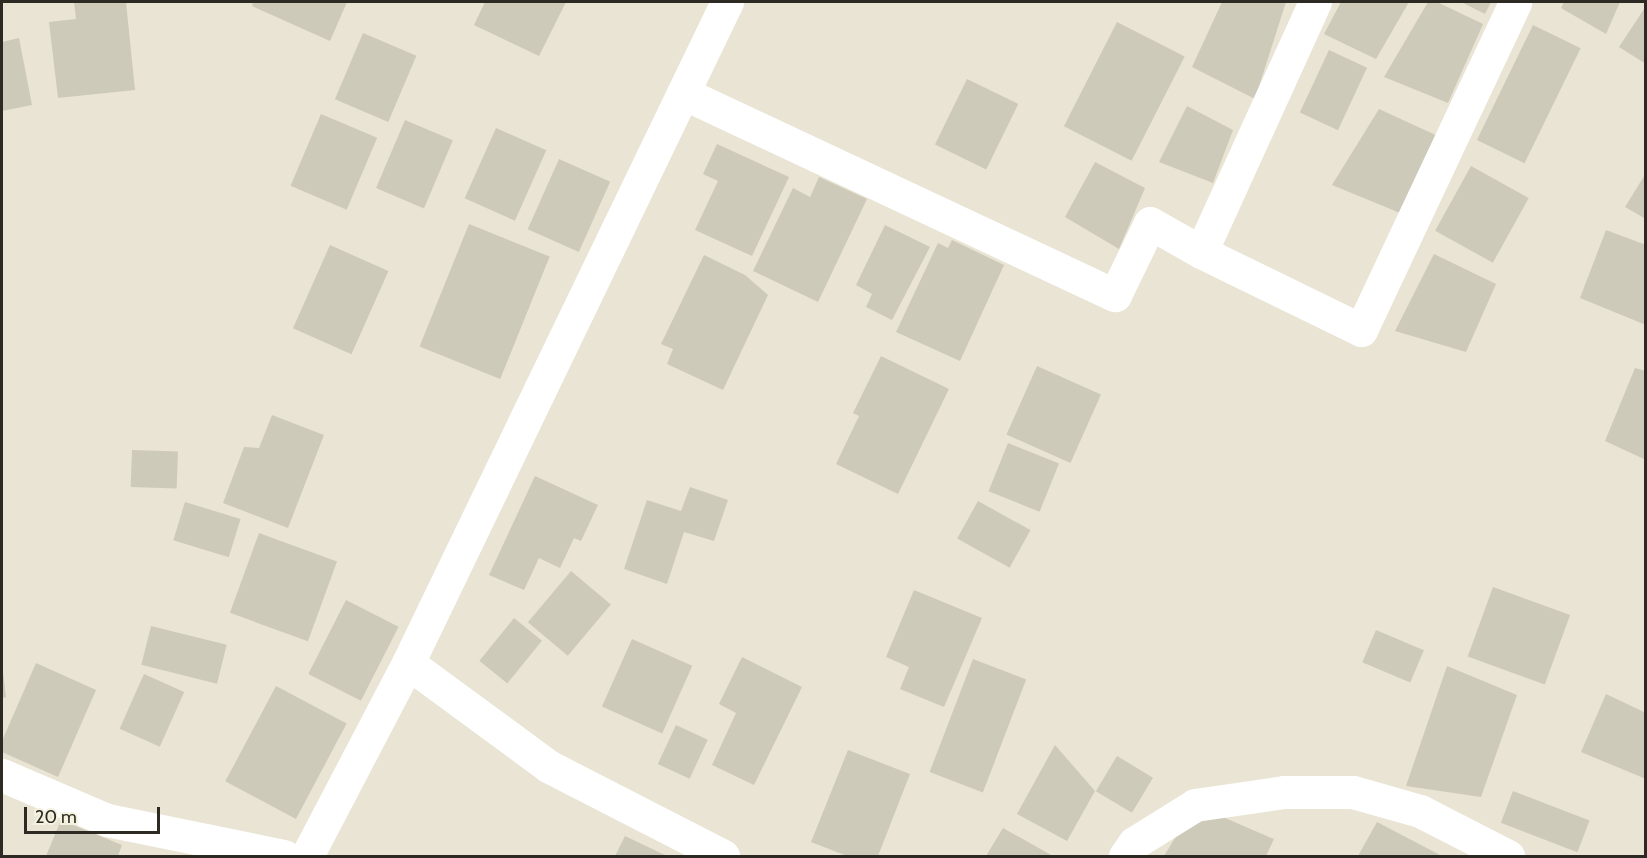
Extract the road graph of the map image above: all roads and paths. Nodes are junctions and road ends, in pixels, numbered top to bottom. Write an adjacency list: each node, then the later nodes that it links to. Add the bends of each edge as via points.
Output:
1 (728, 2): 4 (street)
2 (1315, 2): 5 (street)
3 (1515, 2): 5 (street, via 1361,330)
4 (683, 93): 5 (street, via 1115,295 1150,223); 6 (street)
5 (1201, 252)
6 (408, 663): 9 (street); 10 (street, via 548,766)
7 (2, 776): 8 (street, via 107,820)
8 (284, 856)
9 (307, 856)
10 (723, 856)
11 (1125, 856): 12 (street, via 1134,843 1194,806 1284,792 1353,792 1420,811)
12 (1508, 856)

